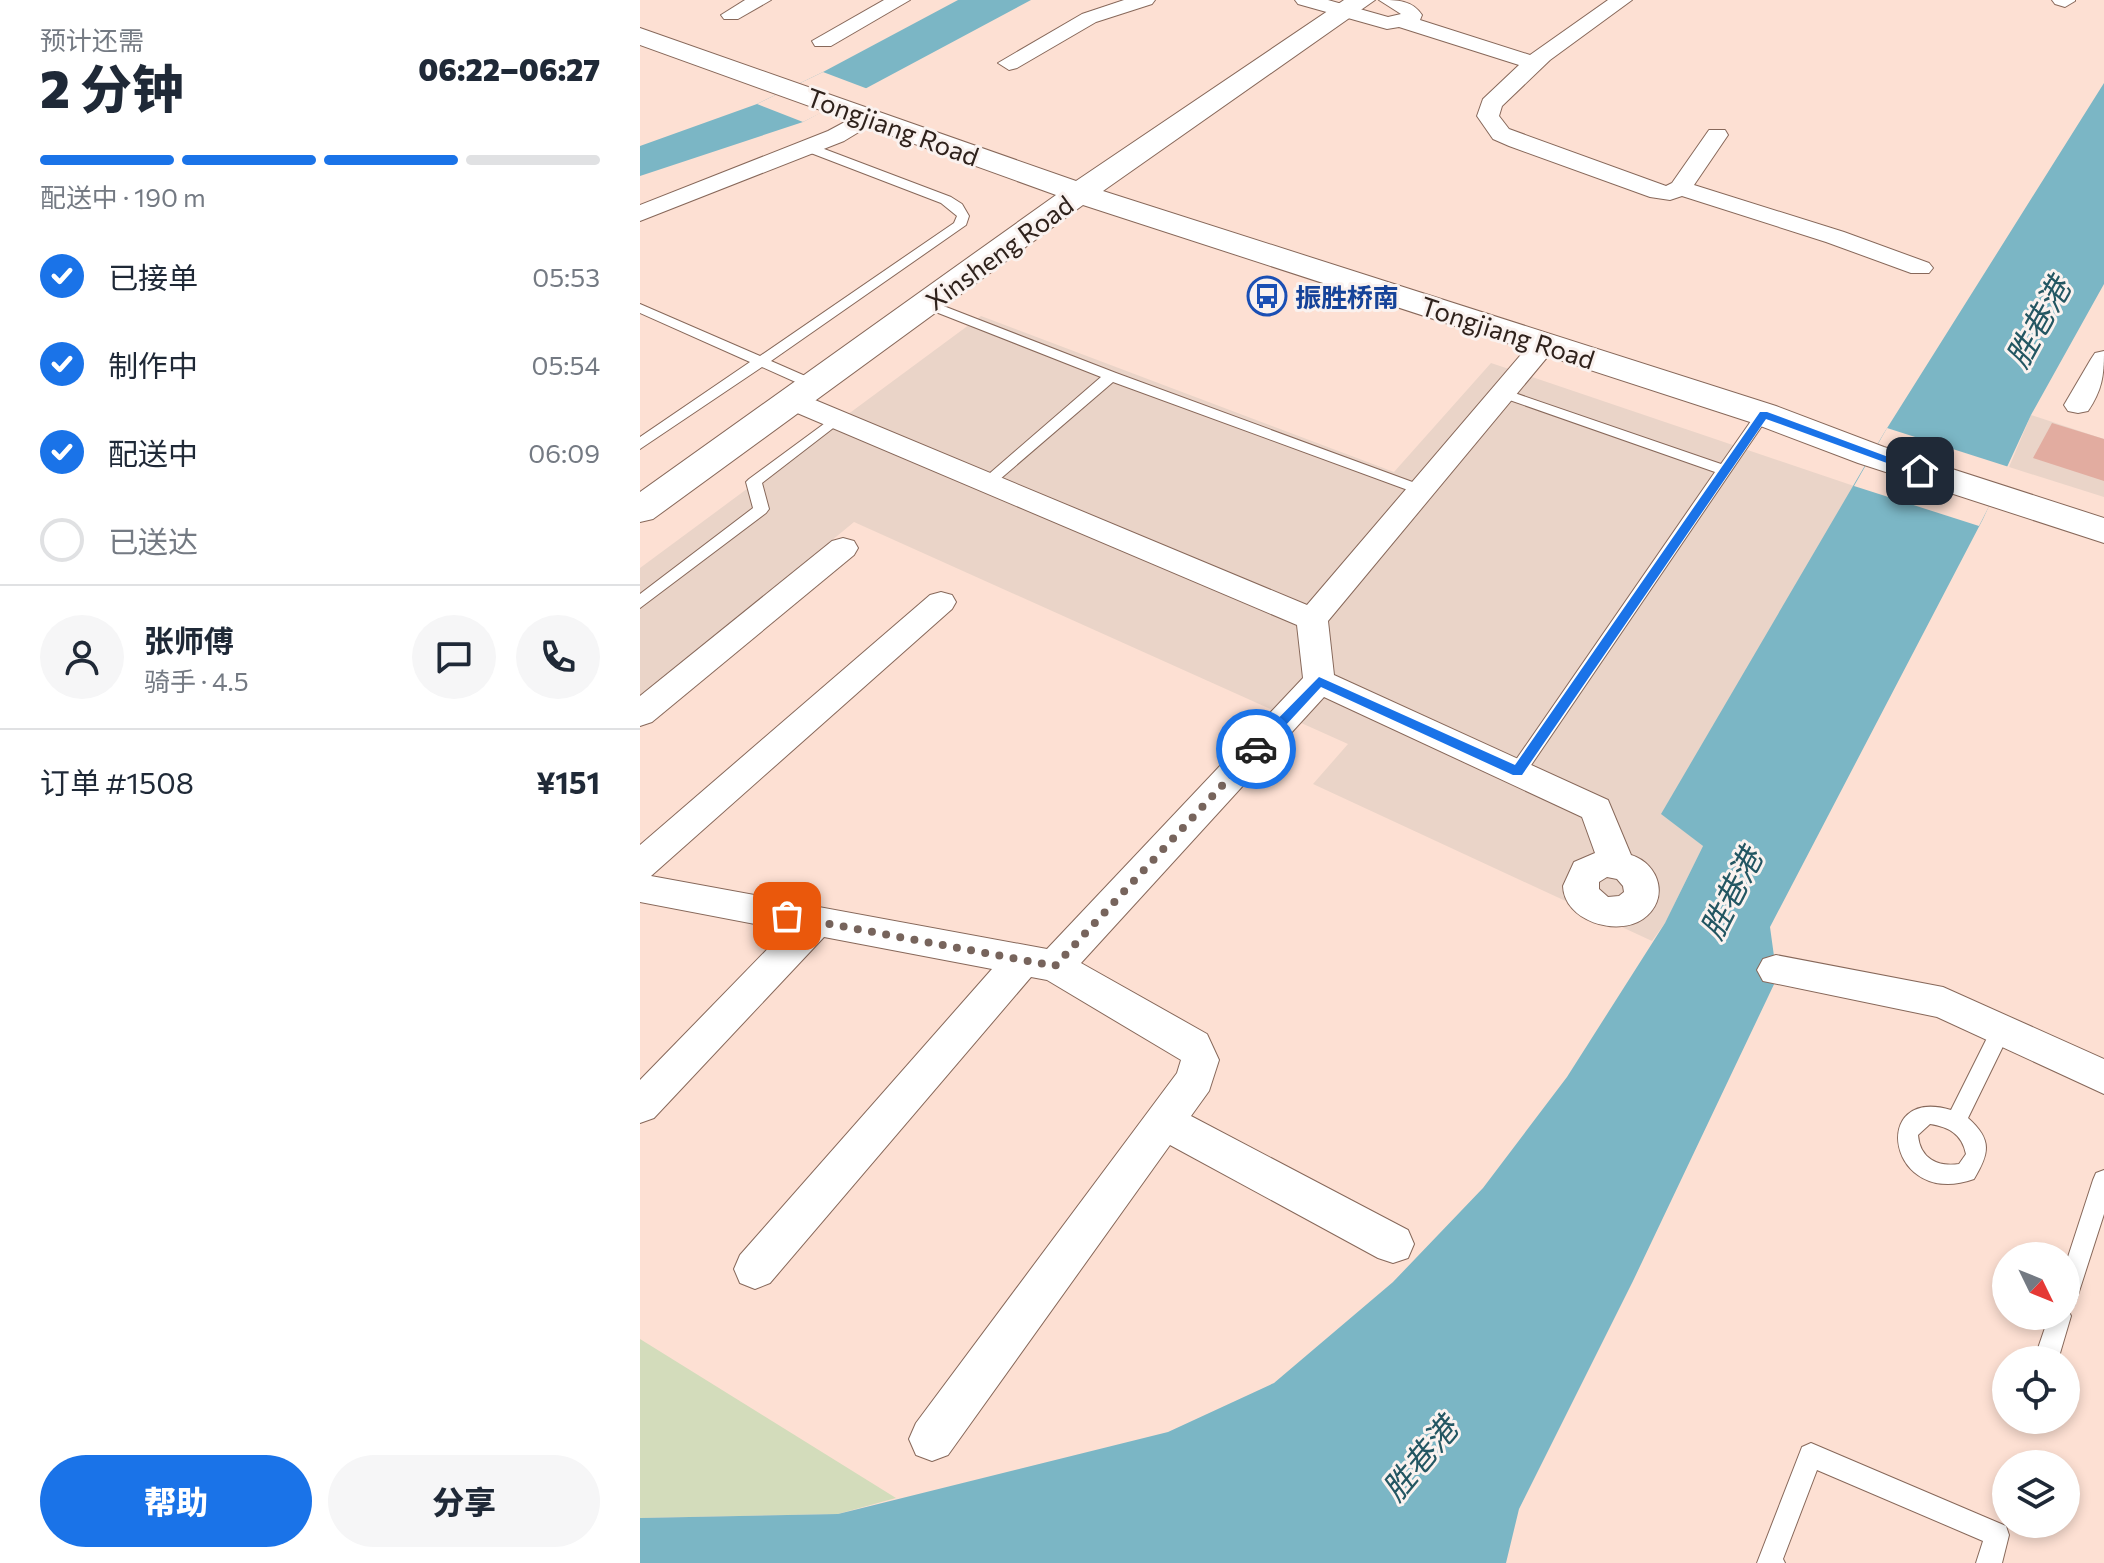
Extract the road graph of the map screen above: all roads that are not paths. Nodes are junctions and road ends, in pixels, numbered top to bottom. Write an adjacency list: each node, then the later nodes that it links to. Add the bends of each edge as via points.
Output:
1 (761, 0): 8 (street)
2 (900, 0): 11 (street)
3 (1145, 0): 13 (street, via 1089,18)
4 (1305, 0): 7 (street)
5 (1389, 0): 9 (street, via 1408,8)
6 (1622, 0): 12 (street)
7 (1353, 6): 9 (street, via 1387,23); 18 (street, Xinsheng Road)
8 (731, 15)
9 (1408, 19): 12 (street)
10 (640, 36): 14 (street, Tongjiang Road)
11 (823, 41)
12 (1538, 59): 17 (street, via 1491,104 1488,116 1501,134 1658,192)
13 (1009, 63)
14 (869, 116): 16 (street); 18 (street, Tongjiang Road)
15 (1717, 135): 17 (street)
16 (807, 147): 19 (street); 25 (lane, via 946,200 963,216 960,225)
17 (1680, 188): 20 (street)
18 (1079, 193): 21 (street, Xinsheng Road); 23 (street, Tongjiang Road)
19 (640, 214)
20 (1920, 268)
21 (928, 304): 26 (lane); 27 (street, Xinsheng Road)
22 (642, 310): 25 (lane)
23 (1545, 343): 28 (street); 30 (street, Tongjiang Road)
24 (2104, 359): 29 (street)
25 (760, 361): 27 (lane); 32 (lane)
26 (1111, 376): 34 (lane); 35 (lane)
27 (804, 393): 31 (street); 36 (street, Xinsheng Road)
28 (1503, 393): 33 (lane); 35 (street)
29 (2078, 405)
30 (1763, 414): 33 (lane); 37 (street, Tongjiang Road)
31 (836, 419): 34 (street); 39 (lane, via 754,482 761,509)
32 (640, 444)
33 (1725, 470): 44 (lane)
34 (987, 483): 41 (street)
35 (1421, 490): 41 (street)
36 (640, 510)
37 (2104, 531)
38 (843, 548): 43 (street)
39 (640, 602)
40 (941, 602): 46 (street)
41 (1312, 619): 42 (street)
42 (1319, 681): 44 (street); 49 (street)
43 (640, 714)
44 (1517, 772): 45 (street, via 1596,809)
45 (1617, 864)
46 (640, 866)
47 (640, 888): 48 (street)
48 (817, 921): 49 (street); 53 (street)
49 (1039, 963): 55 (street, via 1193,1045 1200,1060 1195,1079); 59 (street)
50 (1776, 970): 51 (street, via 1943,1003)
51 (2001, 1030): 52 (street); 54 (lane)
52 (2104, 1077)
53 (640, 1106)
54 (1956, 1121)
55 (1164, 1122): 57 (street); 60 (street)
56 (2104, 1180): 58 (lane)
57 (1393, 1244)
58 (2080, 1255)
59 (755, 1269)
60 (932, 1439)
61 (1772, 1563): 62 (lane, via 1811,1455 1997,1535)
62 (1989, 1563)

